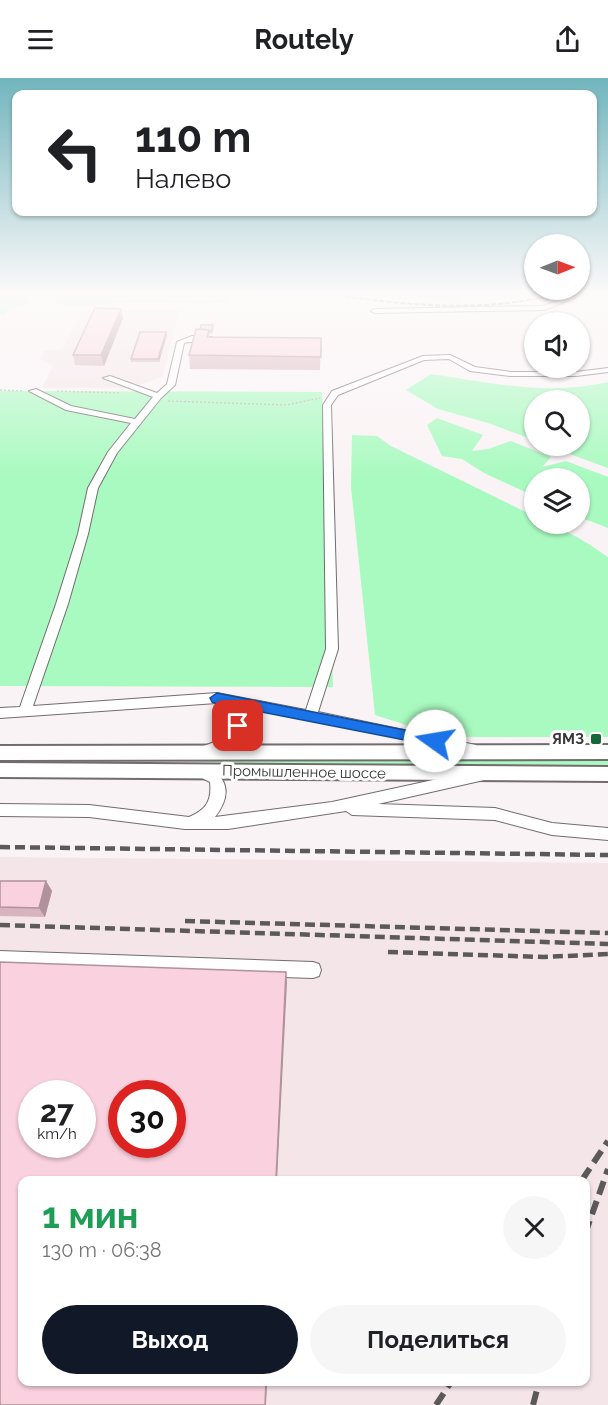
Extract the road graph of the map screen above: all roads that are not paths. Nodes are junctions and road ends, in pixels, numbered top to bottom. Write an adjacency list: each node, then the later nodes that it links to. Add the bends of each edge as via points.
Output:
1 (178, 354): 5 (street, via 171,385)
2 (608, 370): 10 (street, via 511,374 473,369 450,357 423,358 335,393 327,405 332,650)
3 (108, 378): 5 (street)
4 (33, 391): 6 (street, via 69,408)
5 (156, 400): 6 (street)
6 (138, 422): 8 (street, via 113,452 93,488 62,603)
7 (217, 698): 8 (street); 10 (street); 11 (street, via 235,709 238,726 221,746)
8 (25, 710): 9 (street)
9 (0, 712)
10 (310, 716): 12 (street)
11 (201, 752): 12 (main road, Промышленное шоссе); 14 (main road, Промышленное шоссе)
12 (481, 752): 13 (main road, Промышленное шоссе)
13 (608, 752)
14 (0, 753)
15 (0, 770): 16 (main road, Промышленное шоссе)
16 (201, 771): 17 (main road, Промышленное шоссе); 21 (street, via 216,779 220,793 215,808 204,819)
17 (488, 774): 18 (main road, Промышленное шоссе); 19 (street)
18 (608, 774)
19 (332, 808): 21 (street, via 228,823); 22 (street, via 495,814 552,829)
20 (0, 810): 21 (street, via 89,811)
21 (185, 823)
22 (608, 834)
23 (0, 959): 24 (street)
24 (313, 970)

